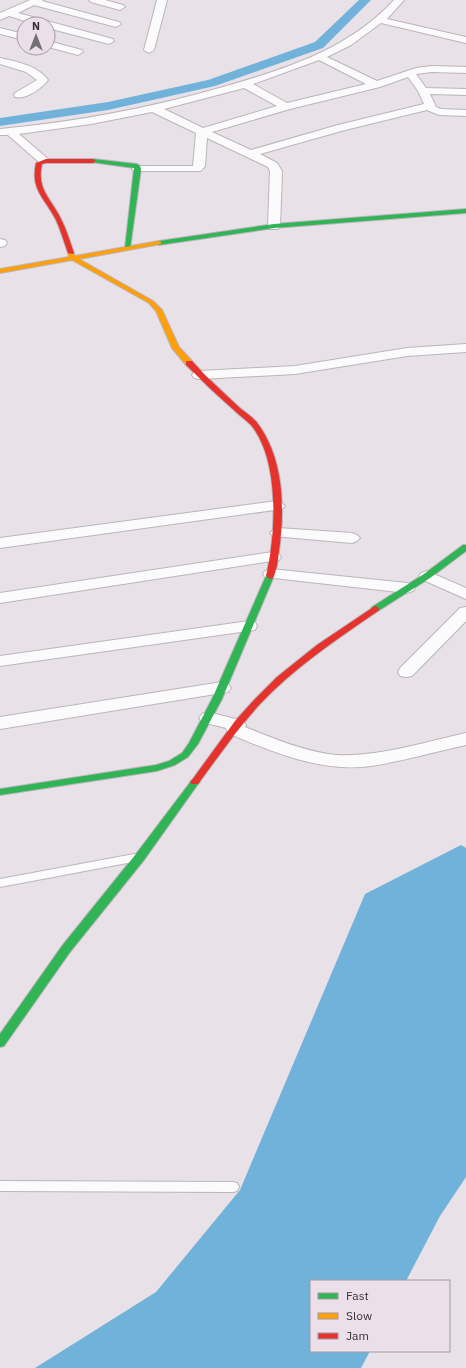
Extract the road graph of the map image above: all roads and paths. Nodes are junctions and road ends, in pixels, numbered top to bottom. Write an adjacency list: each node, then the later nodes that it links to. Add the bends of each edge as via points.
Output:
1 (94, 0): 5 (street)
2 (162, 0): 16 (street)
3 (399, 0): 8 (street)
4 (35, 1): 6 (street); 9 (street)
5 (120, 7)
6 (5, 12): 7 (street)
7 (19, 16)
8 (380, 20): 13 (street); 18 (street, via 356,38)
9 (116, 24)
10 (56, 26): 14 (street)
11 (0, 31): 12 (street)
12 (16, 35)
13 (466, 40)
14 (109, 41)
15 (56, 46): 17 (street)
16 (149, 50)
17 (78, 52)
18 (318, 56): 22 (street, via 292,69); 23 (street)
19 (0, 61): 26 (street, via 28,70 43,80)
20 (466, 70): 21 (street, via 422,69)
21 (410, 73): 23 (street); 24 (street)
22 (245, 84): 28 (street); 29 (street)
23 (376, 85): 28 (street)
24 (423, 91): 25 (street); 27 (street)
25 (466, 92)
26 (19, 95)
27 (430, 106): 30 (street, via 435,111); 33 (street)
28 (286, 107): 32 (street)
29 (155, 109): 31 (street, via 83,123); 32 (street)
30 (466, 113)
31 (5, 132): 34 (street)
32 (202, 132): 33 (street); 35 (street, via 197,169)
33 (251, 152): 37 (street, via 273,165 276,171)
34 (44, 161): 35 (street, via 127,163 137,166); 39 (street, via 37,165 38,186 42,197 59,219)
35 (138, 169): 38 (street)
36 (466, 211): 37 (street)
37 (274, 226): 38 (street)
38 (128, 248): 39 (street)
39 (73, 258): 40 (street); 42 (street, via 151,302 159,310 176,348)
40 (0, 271)
41 (466, 348): 42 (street, via 407,352 346,364 294,370)
42 (199, 375): 43 (street, via 255,425 266,445 275,475)
43 (277, 506): 44 (street); 46 (street)
44 (278, 533): 45 (street); 48 (street)
45 (352, 538)
46 (0, 543)
47 (466, 547): 50 (street)
48 (274, 557): 49 (street); 53 (street)
49 (271, 574): 51 (street); 55 (street)
50 (428, 576): 51 (street); 52 (street)
51 (407, 588): 61 (street, via 314,651 268,691)
52 (466, 594)
53 (0, 598)
54 (466, 612): 57 (street)
55 (249, 626): 56 (street); 58 (street)
56 (0, 661)
57 (406, 672)
58 (222, 688): 59 (street); 60 (street)
59 (208, 718): 61 (street); 63 (street, via 185,755 172,763 157,768)
60 (0, 722)
61 (236, 727): 62 (street, via 279,748 329,760 370,760); 64 (street)
62 (466, 739)
63 (0, 792)
64 (140, 857): 65 (lane); 66 (street, via 66,949)
65 (0, 883)
66 (0, 1043)
67 (0, 1186): 68 (lane)
68 (233, 1187)

